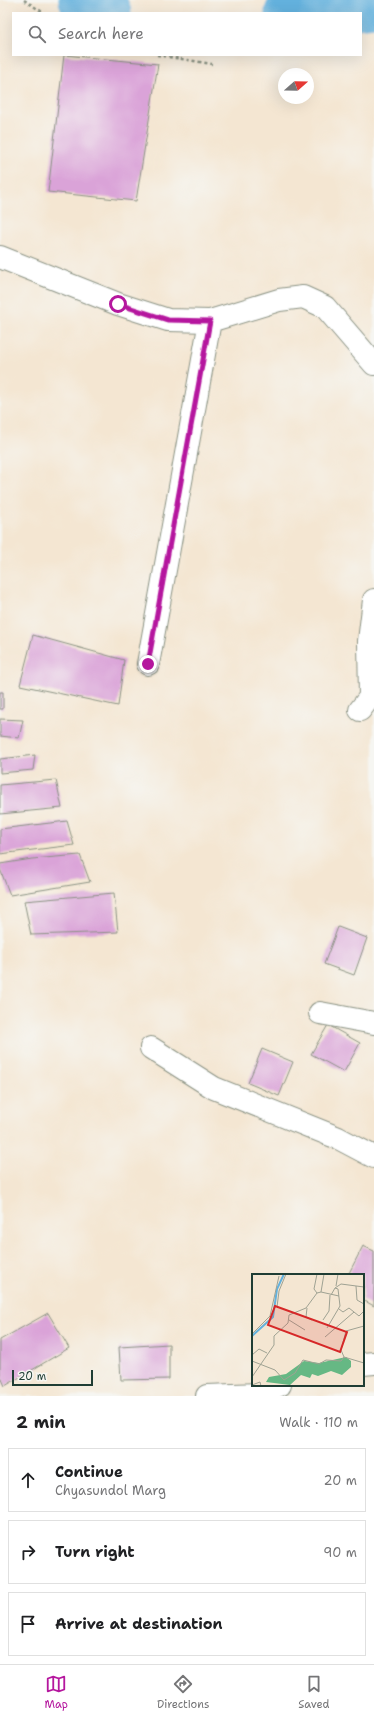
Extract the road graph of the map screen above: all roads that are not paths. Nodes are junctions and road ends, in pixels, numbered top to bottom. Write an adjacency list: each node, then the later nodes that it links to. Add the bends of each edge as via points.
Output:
1 (0, 257): 2 (street, via 168,320)
2 (210, 321): 3 (street, via 279,300 302,297 325,307); 5 (street)
3 (374, 364)
4 (374, 600): 6 (street, via 369,641 370,698)
5 (148, 664)
6 (360, 710)
7 (320, 1013): 8 (street)
8 (374, 1023)
9 (151, 1048): 10 (street, via 214,1088 338,1138)
10 (374, 1156)
11 (374, 1363): 12 (street)
12 (364, 1364)
13 (278, 1386): 14 (street, via 259,1394)
14 (207, 1396)

